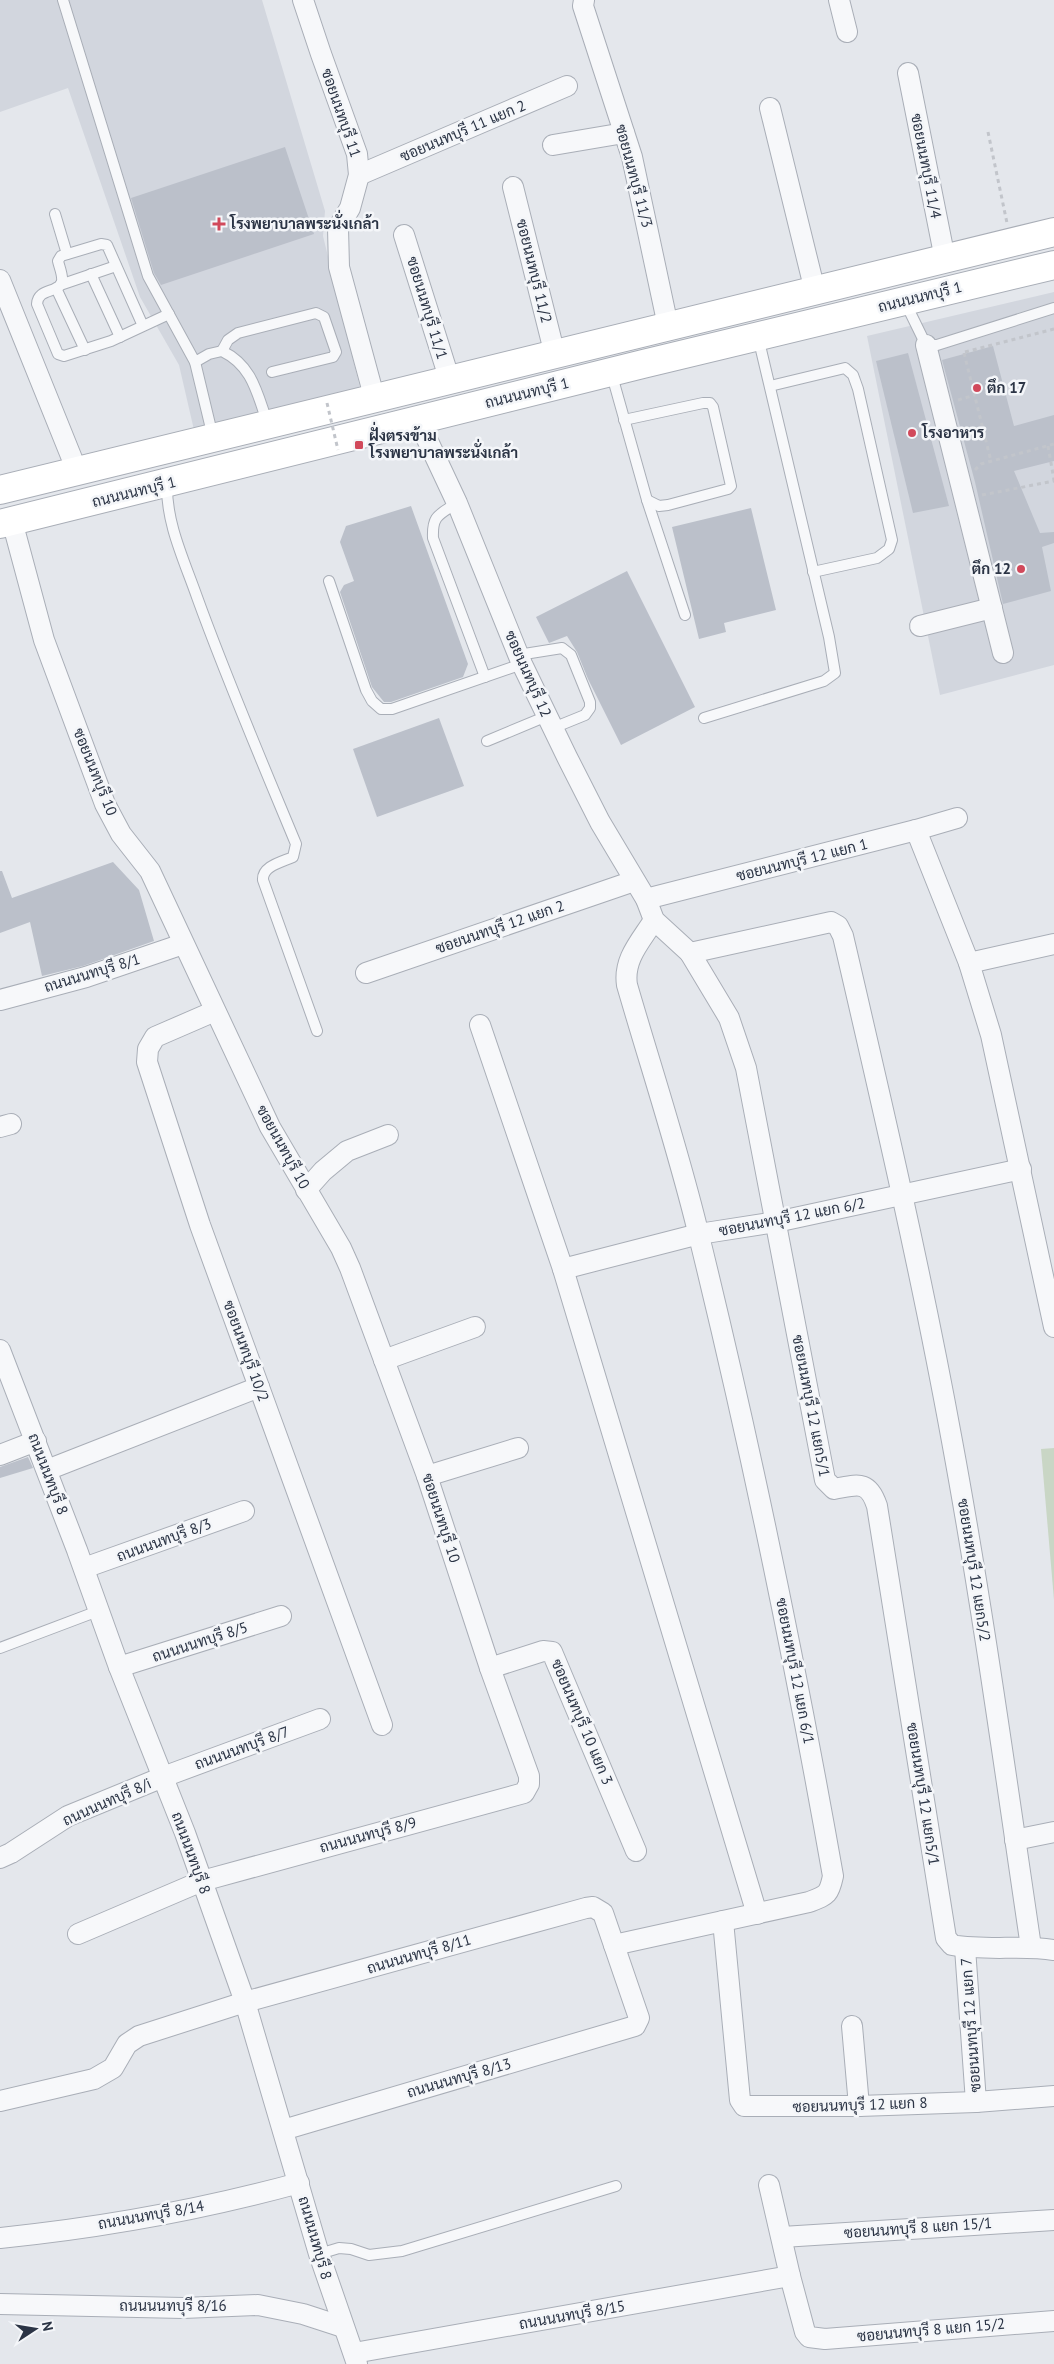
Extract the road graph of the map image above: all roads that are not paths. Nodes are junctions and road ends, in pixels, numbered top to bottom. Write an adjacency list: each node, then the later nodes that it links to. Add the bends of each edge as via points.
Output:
1 (63, 0): 26 (lane, via 148,276)
2 (303, 0): 11 (street, ซอยนนทบุรี 11, via 358,154)
3 (584, 0): 9 (street, ซอยนนทบุรี 11/3)
4 (839, 0): 5 (street)
5 (847, 32)
6 (908, 73): 17 (street, ซอยนนทบุรี 11/4)
7 (567, 86): 11 (street, ซอยนนทบุรี 11 แยก 2)
8 (770, 108): 23 (street)
9 (624, 133): 10 (street); 28 (street, ซอยนนทบุรี 11/3)
10 (553, 145)
11 (359, 175): 40 (street, ซอยนนทบุรี 11, via 350,208 338,228 338,260)
12 (513, 188): 34 (street, ซอยนนทบุรี 11/2)
13 (55, 214): 16 (lane)
14 (1054, 232): 17 (main road, ถนนนนทบุรี 1)
15 (404, 236): 38 (street, ซอยนนทบุรี 11/1)
16 (67, 254): 19 (lane, via 100,244 107,245); 22 (lane, via 60,256 58,261 62,280)
17 (945, 259): 23 (main road, ถนนนนทบุรี 1)
18 (1054, 264): 24 (main road, ถนนนนทบุรี 1)
19 (116, 266): 20 (lane); 27 (lane)
20 (91, 274): 22 (lane); 30 (lane)
21 (0, 280): 45 (street)
22 (58, 286): 31 (lane); 31 (lane, via 38,296 37,304 57,352 64,356)
23 (815, 291): 28 (main road, ถนนนนทบุรี 1)
24 (904, 301): 29 (main road, ถนนนนทบุรี 1); 33 (lane)
25 (1054, 308): 33 (lane, via 937,345)
26 (169, 314): 27 (lane); 35 (lane)
27 (143, 326): 30 (lane)
28 (668, 326): 34 (main road, ถนนนนทบุรี 1)
29 (758, 336): 37 (main road, ถนนนนทบุรี 1); 39 (lane)
30 (120, 337): 31 (lane)
31 (85, 350)
32 (222, 351): 35 (lane); 36 (lane, via 228,340 238,333 316,313 324,317 336,352 333,357); 43 (lane, via 242,363 254,384)
33 (928, 353): 53 (street)
34 (555, 355): 38 (main road, ถนนนนทบุรี 1)
35 (195, 362): 44 (lane)
36 (272, 372)
37 (611, 372): 41 (main road, ถนนนนทบุรี 1); 42 (lane)
38 (450, 381): 40 (main road, ถนนนนทบุรี 1)
39 (770, 386): 51 (lane); 51 (lane, via 845,368 853,374 858,389 892,540 889,549 877,558)
40 (375, 400): 43 (main road, ถนนนนทบุรี 1)
41 (418, 420): 46 (main road, ถนนนนทบุรี 1); 49 (street, ซอยนนทบุรี 12)
42 (624, 420): 48 (lane); 48 (lane, via 703,403 710,403 713,407 731,486 728,490 668,506)
43 (268, 425): 44 (main road, ถนนนนทบุรี 1)
44 (214, 438): 45 (main road, ถนนนนทบุรี 1)
45 (77, 471): 47 (main road, ถนนนนทบุรี 1)
46 (167, 484): 50 (main road, ถนนนนทบุรี 1); 75 (lane, via 167,505 177,539 219,659 296,844 293,857 266,869 262,880)
47 (0, 490)
48 (647, 500): 54 (lane)
49 (457, 503): 57 (street, ซอยนนทบุรี 12); 58 (lane, via 436,516 433,538)
50 (6, 522): 67 (street, ซอยนนทบุรี 10, via 44,640 105,804 121,834 150,871)
51 (813, 572): 59 (lane, via 835,673 824,681)
52 (329, 581): 58 (lane, via 366,690 381,710 392,710)
53 (992, 608): 55 (street); 56 (street)
54 (685, 615)
55 (920, 626)
56 (1003, 652)
57 (520, 660): 58 (lane); 60 (street, ซอยนนทบุรี 12); 60 (lane, via 562,648 571,655 590,708 585,715)
58 (485, 677)
59 (704, 718)
60 (550, 722): 61 (lane); 64 (street, ซอยนนทบุรี 12, via 600,822)
61 (488, 741)
62 (957, 818): 63 (street, ซอยนนทบุรี 12 แยก 1)
63 (916, 830): 65 (street, ซอยนนทบุรี 12 แยก 1); 70 (street)
64 (634, 881): 65 (street, ซอยนนทบุรี 12); 71 (street, ซอยนนทบุรี 12 แยก 2)
65 (646, 899): 66 (street, ซอยนนทบุรี 12)
66 (654, 920): 69 (street, ซอยนนทบุรี 12 แยก5/1); 81 (street, via 626,963 625,973)
67 (183, 944): 72 (street, ถนนนนทบุรี 8/1, via 86,977); 73 (street, ซอยนนทบุรี 10)
68 (1054, 944): 70 (street)
69 (690, 953): 79 (street, ซอยนนทบุรี 12 แยก5/2, via 830,922 838,926); 80 (street, ซอยนนทบุรี 12 แยก5/1, via 729,1018 746,1068)
70 (969, 962): 77 (street, via 991,1035)
71 (366, 973)
72 (0, 1000)
73 (215, 1011): 78 (street, ซอยนนทบุรี 10, via 270,1127); 87 (street, ซอยนนทบุรี 10/2, via 155,1037 146,1059 200,1224)
74 (480, 1025): 82 (street)
75 (317, 1032)
76 (388, 1135): 78 (street, via 347,1151)
77 (1021, 1169): 79 (street, ซอยนนทบุรี 12 แยก 6/2); 84 (street)
78 (306, 1190): 86 (street, ซอยนนทบุรี 10, via 341,1248)
79 (904, 1195): 80 (street, ซอยนนทบุรี 12 แยก 6/2); 105 (street, ซอยนนทบุรี 12 แยก5/2, via 962,1492)
80 (776, 1222): 81 (street, ซอยนนทบุรี 12 แยก 6/2); 114 (street, ซอยนนทบุรี 12 แยก5/1, via 825,1480 834,1489 866,1487 873,1494 877,1506 946,1938 952,1945)
81 (699, 1234): 82 (street, ซอยนนทบุรี 12 แยก 6/2); 109 (street, ซอยนนทบุรี 12 แยก 6/1, via 807,1727 833,1876 826,1895)
82 (563, 1269): 109 (street)
83 (475, 1327): 86 (street)
84 (1054, 1327)
85 (0, 1350): 88 (street, ถนนนนทบุรี 8)
86 (384, 1360): 92 (street, ซอยนนทบุรี 10)
87 (259, 1387): 91 (street); 101 (street, ซอยนนทบุรี 10/2)
88 (36, 1441): 90 (street); 91 (street, ถนนนนทบุรี 8)
89 (518, 1448): 92 (street)
90 (0, 1455)
91 (47, 1470): 94 (street, ถนนนนทบุรี 8)
92 (427, 1476): 99 (street, ซอยนนทบุรี 10)
93 (244, 1511): 94 (street, ถนนนนทบุรี 8/3)
94 (84, 1568): 95 (street, ถนนนนทบุรี 8)
95 (98, 1611): 97 (lane); 98 (street, ถนนนนทบุรี 8)
96 (281, 1616): 98 (street, ถนนนนทบุรี 8/5)
97 (0, 1648)
98 (119, 1667): 102 (street, ถนนนนทบุรี 8)
99 (490, 1668): 103 (street, ซอยนนทบุรี 10); 106 (street, ซอยนนทบุรี 10 แยก 3, via 543,1651 552,1652)
100 (320, 1719): 102 (street, ถนนนนทบุรี 8/7)
101 (382, 1725)
102 (163, 1777): 107 (street, ถนนนนทบุรี 8/i, via 68,1816); 108 (street, ถนนนนทบุรี 8)
103 (530, 1784): 108 (street, ถนนนนทบุรี 8/9, via 524,1793)
104 (1054, 1832): 105 (street)
105 (1015, 1840): 113 (street, ซอยนนทบุรี 12 แยก5/2)
106 (636, 1851)
107 (0, 1858)
108 (202, 1881): 111 (street, ถนนนนทบุรี 8/9); 116 (street, ถนนนนทบุรี 8)
109 (757, 1914): 110 (street, ซอยนนทบุรี 12 แยก 6/1)
110 (723, 1921): 112 (street, ซอยนนทบุรี 12 แยก 6/1); 121 (street, ซอยนนทบุรี 12 แยก 8, via 740,2100 744,2106)
111 (78, 1934)
112 (614, 1944): 116 (street, ถนนนนทบุรี 8/11, via 603,1913 593,1907); 122 (street, ถนนนนทบุรี 8/13, via 639,2018 635,2026)
113 (1031, 1947): 114 (street); 115 (street)
114 (965, 1948): 120 (street, ซอยนนทบุรี 12 แยก 7)
115 (1054, 1950)
116 (246, 2002): 119 (street, ถนนนนทบุรี 8/11, via 140,2036 127,2044 113,2068 94,2079); 122 (street, ถนนนนทบุรี 8)
117 (852, 2026): 121 (street)
118 (1054, 2096): 120 (street, ซอยนนทบุรี 12 แยก 8)
119 (0, 2101)
120 (976, 2102): 121 (street, ซอยนนทบุรี 12 แยก 8)
121 (859, 2106)
122 (283, 2130): 123 (street, ถนนนนทบุรี 8)
123 (300, 2183): 128 (street, ถนนนนทบุรี 8/14, via 242,2199 51,2233); 129 (street, ถนนนนทบุรี 8)
124 (769, 2185): 127 (street)
125 (616, 2186): 129 (lane, via 402,2251 369,2255 339,2248)
126 (1054, 2220): 127 (street, ซอยนนทบุรี 8 แยก 15/1)
127 (782, 2237): 130 (street)
128 (0, 2238)
129 (319, 2254): 133 (street, ถนนนนทบุรี 8)
130 (790, 2276): 132 (street, ซอยนนทบุรี 8 แยก 15/2, via 809,2337 825,2339); 134 (street, ถนนนนทบุรี 8/15)
131 (0, 2304): 133 (street, ถนนนนทบุรี 8/16, via 183,2308 258,2305 303,2314)
132 (1054, 2321)
133 (343, 2327): 134 (street, ถนนนนทบุรี 8)
134 (356, 2358)

